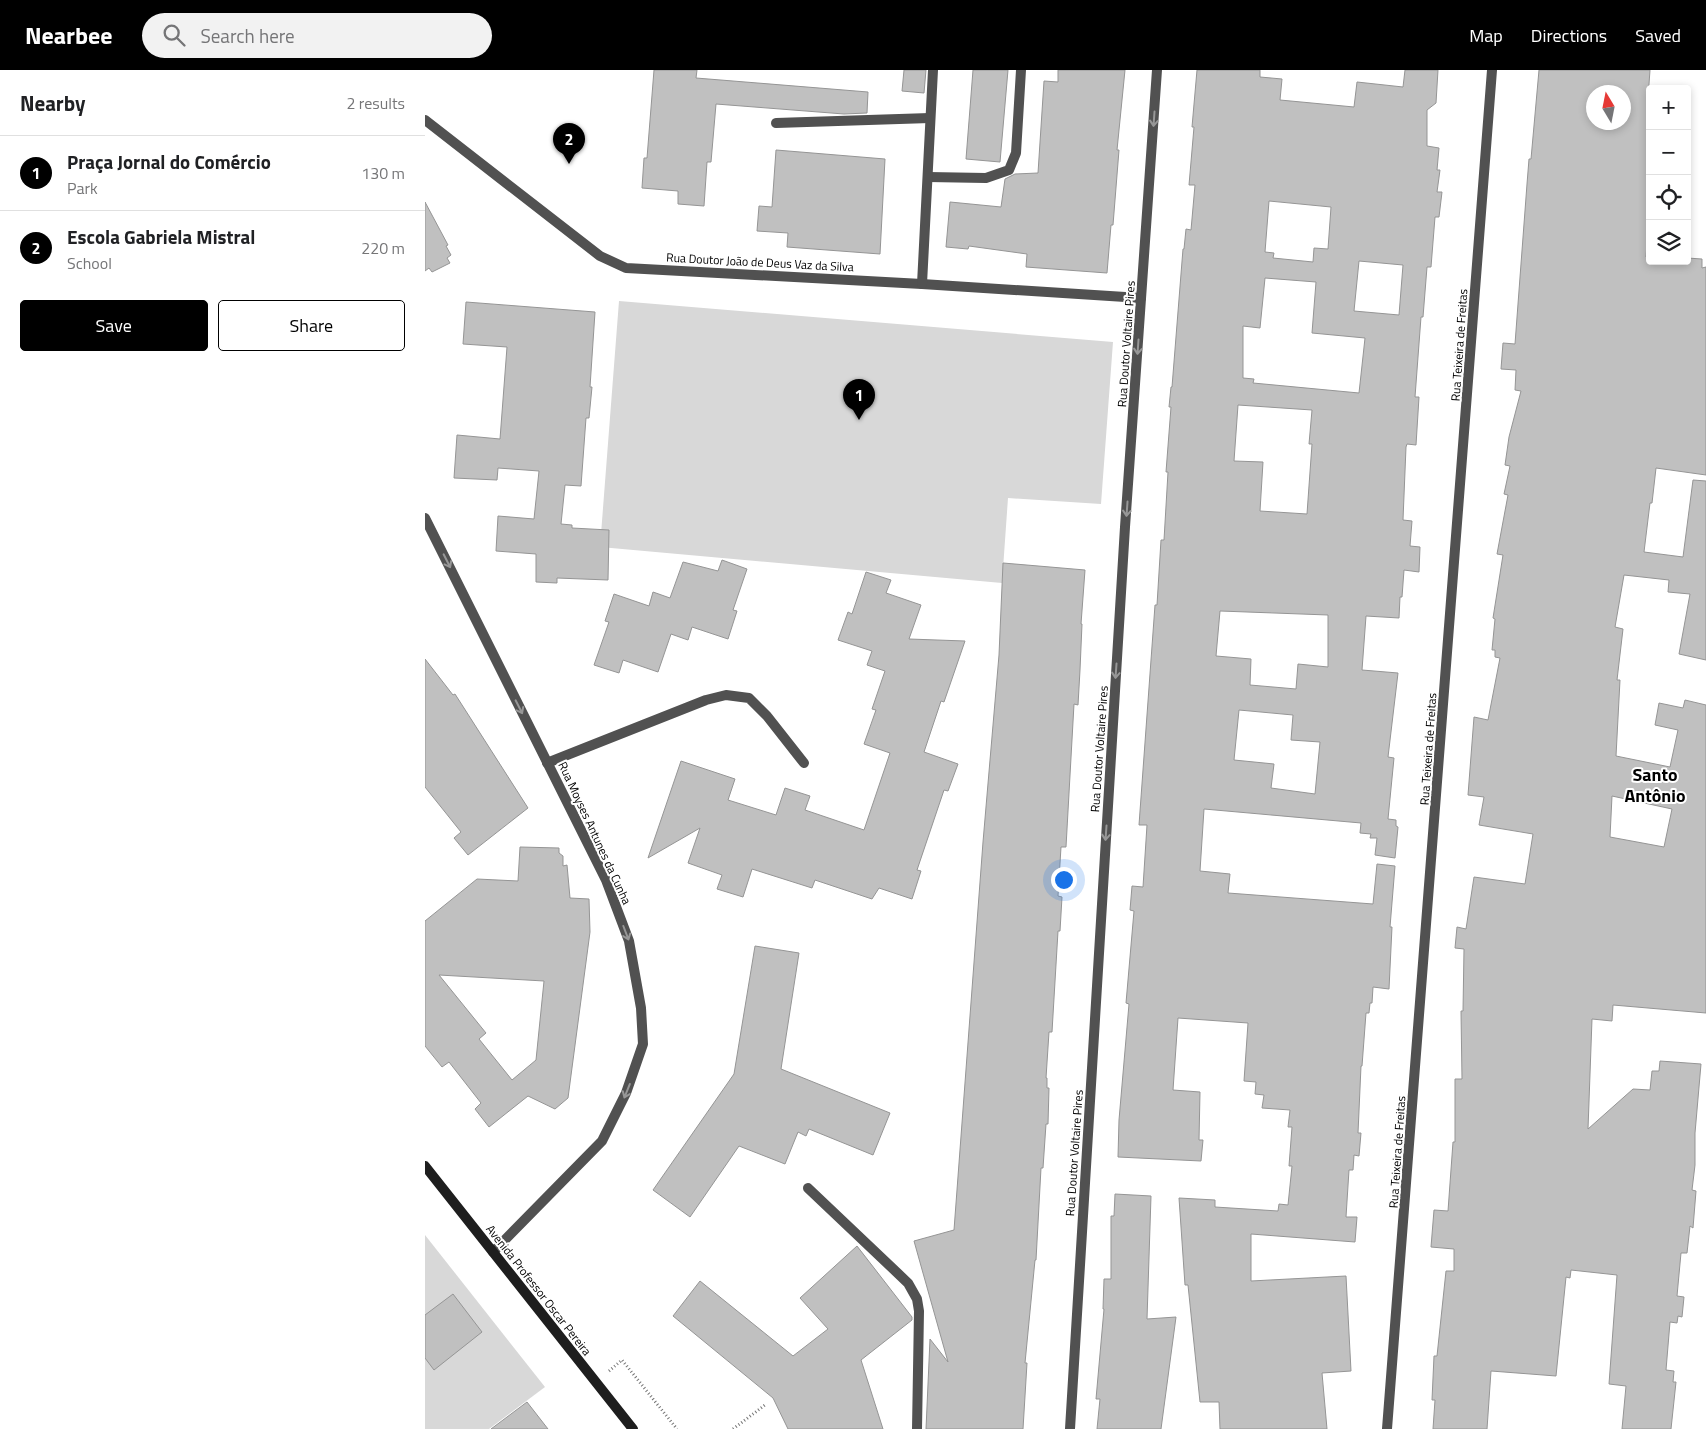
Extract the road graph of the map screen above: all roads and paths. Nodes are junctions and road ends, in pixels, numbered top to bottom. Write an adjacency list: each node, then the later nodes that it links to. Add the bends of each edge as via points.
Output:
1 (933, 70): 5 (street)
2 (1021, 70): 8 (street, via 1016,153 1009,170 986,178)
3 (1157, 70): 10 (street, Rua Doutor Voltaire Pires, one-way to 10)
4 (1492, 70): 24 (street, Rua Teixeira de Freitas)
5 (930, 118): 7 (street); 8 (street)
6 (425, 120): 9 (street, Rua Doutor João de Deus Vaz da Silva, via 599,256 627,268)
7 (776, 123)
8 (927, 177): 9 (street)
9 (922, 284): 10 (street, Rua Doutor João de Deus Vaz da Silva)
10 (1141, 298): 23 (street, Rua Doutor Voltaire Pires, one-way to 23)
11 (425, 518): 12 (street, Rua Moyses Antunes da Cunha, one-way to 12)
12 (547, 762): 13 (street, via 706,700 727,695 749,698); 16 (street, Rua Moyses Antunes da Cunha, one-way to 16, via 606,880 629,941 641,1008 643,1044 626,1093 602,1141)
13 (803, 763)
14 (425, 1166): 16 (main road, Avenida Professor Oscar Pereira)
15 (808, 1188): 22 (street, via 908,1283 917,1299)
16 (493, 1252): 19 (main road, Avenida Professor Oscar Pereira)
17 (622, 1360): 20 (path)
18 (765, 1405): 21 (path)
19 (633, 1429)
20 (677, 1429)
21 (733, 1429)
22 (917, 1429)
23 (1070, 1429)
24 (1387, 1429)

